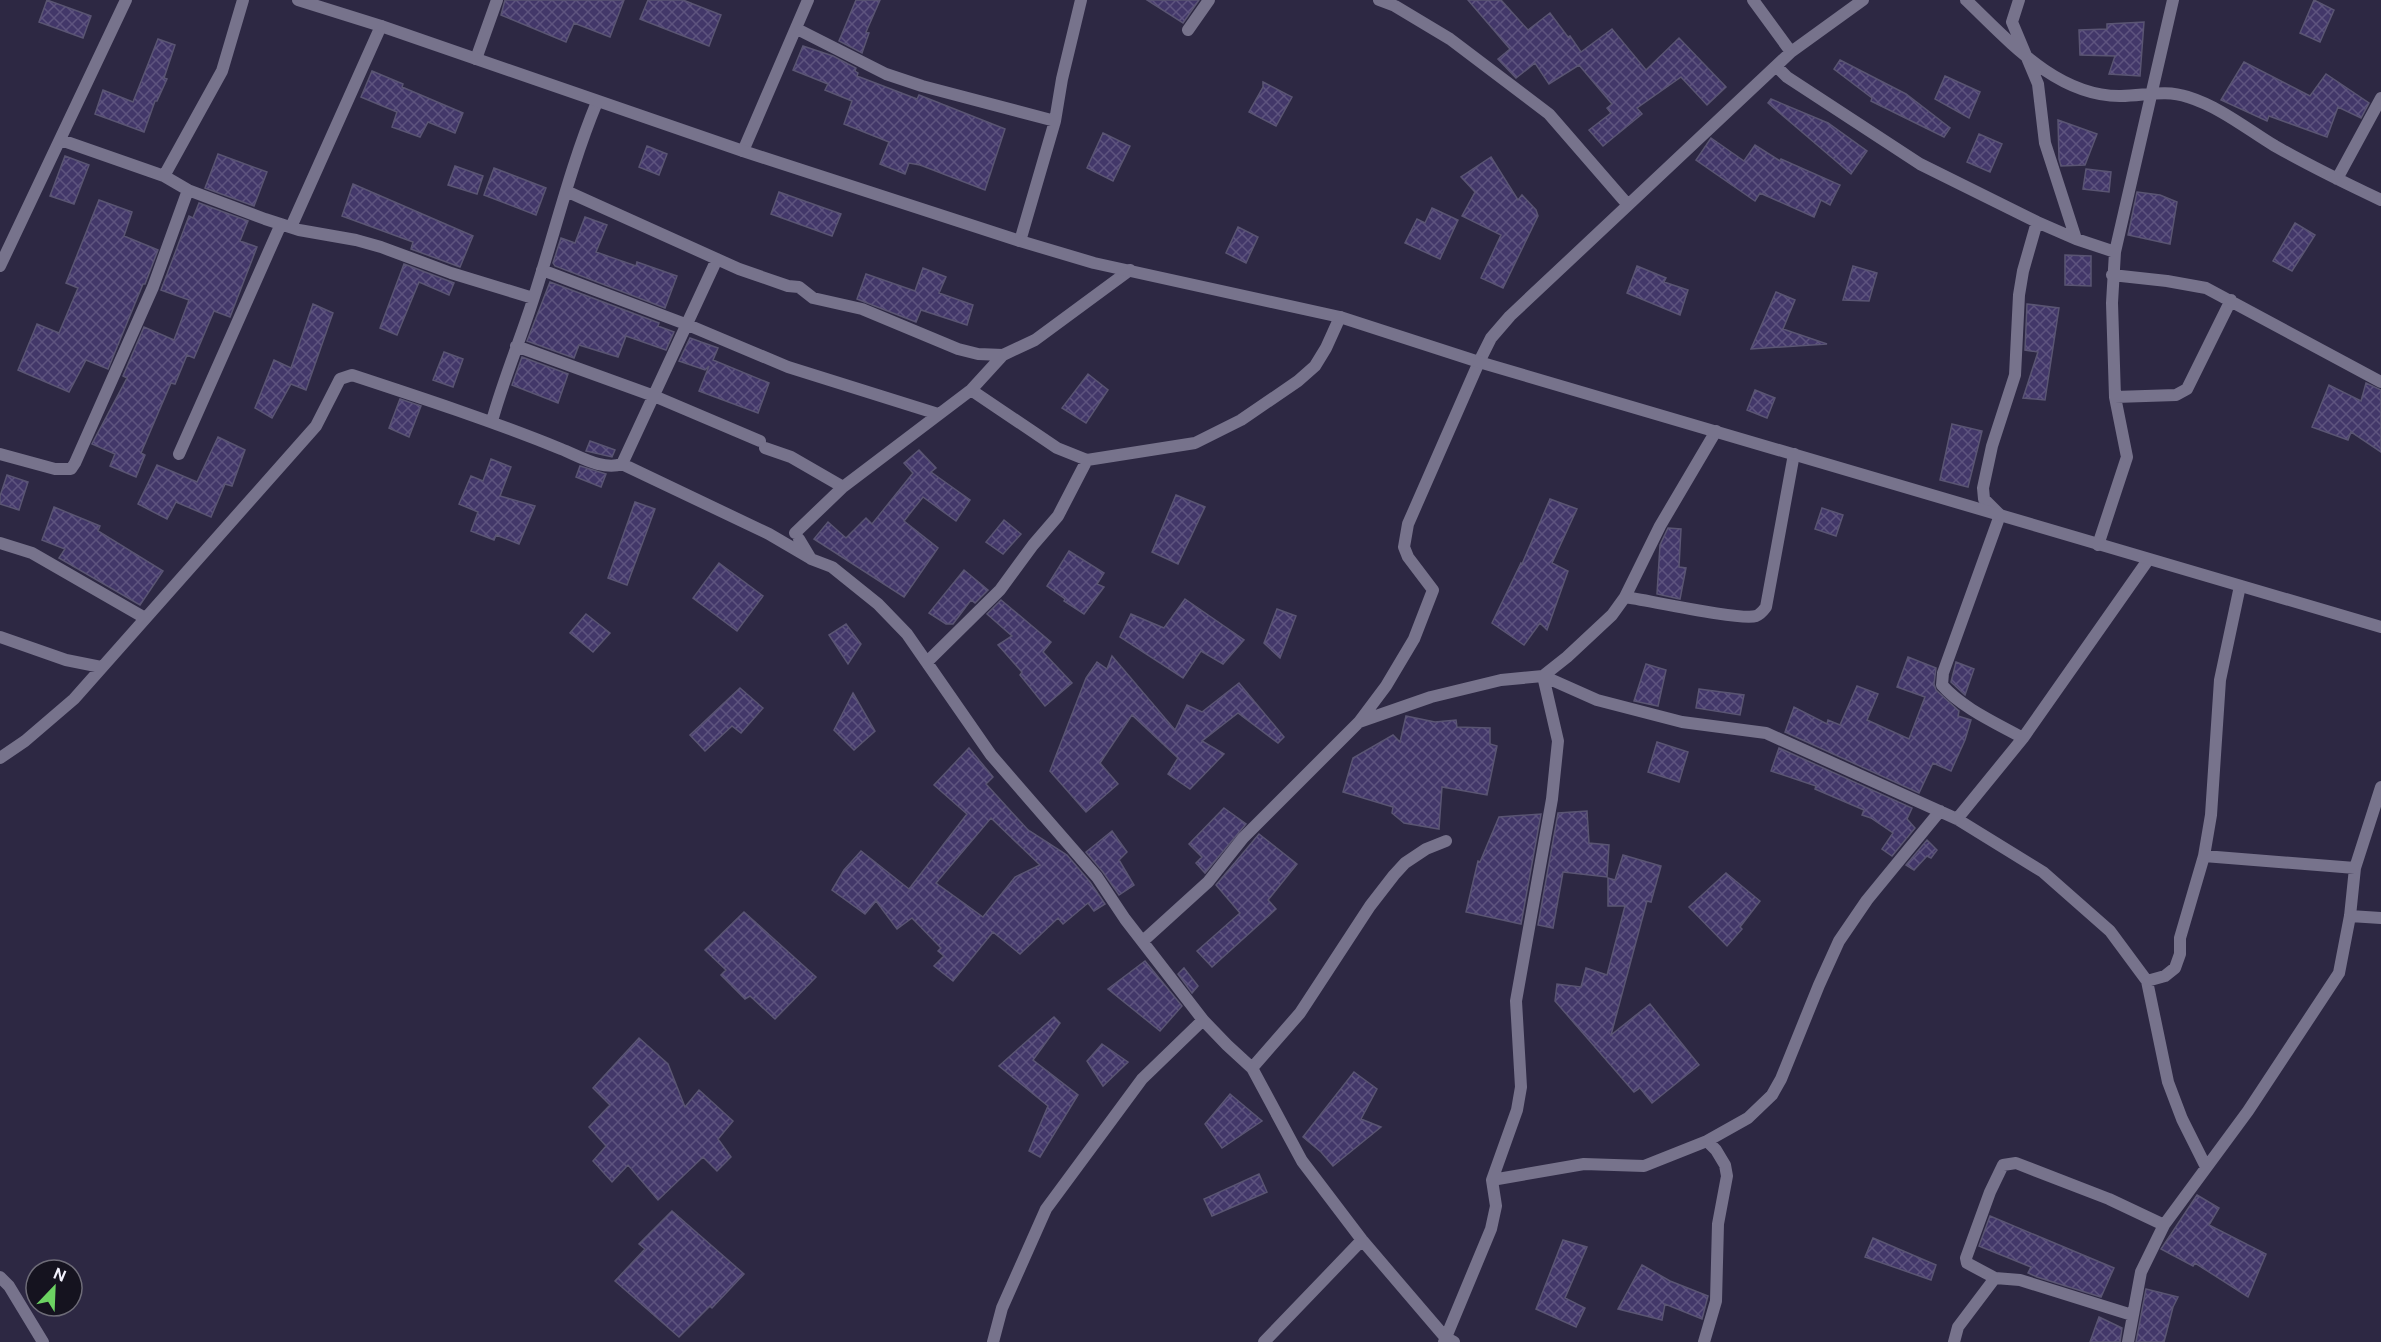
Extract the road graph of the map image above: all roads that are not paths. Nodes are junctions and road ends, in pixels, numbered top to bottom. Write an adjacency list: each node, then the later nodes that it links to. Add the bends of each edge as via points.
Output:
1 (126, 0): 25 (street)
2 (243, 0): 27 (street, via 222,71)
3 (298, 0): 14 (street)
4 (497, 0): 18 (street)
5 (808, 0): 15 (street)
6 (1081, 0): 24 (street)
7 (1209, 0): 16 (street)
8 (1379, 0): 32 (street, via 1450,39 1549,114)
9 (1753, 0): 17 (street)
10 (1863, 0): 17 (street)
11 (1966, 0): 19 (street)
12 (2019, 0): 19 (street, via 2012,22)
13 (2173, 0): 21 (street)
14 (381, 26): 18 (street); 34 (street)
15 (797, 29): 24 (street, via 886,74); 26 (street)
16 (1188, 30)
17 (1791, 52): 20 (street)
18 (476, 59): 23 (street)
19 (2029, 59): 21 (street, via 2066,83 2089,91 2120,96); 35 (street, via 2038,84 2045,143)
20 (1776, 66): 32 (street); 33 (street, via 1920,164)
21 (2151, 92): 28 (street, via 2188,96); 37 (street)
22 (2381, 98): 28 (street)
23 (597, 102): 26 (street); 30 (street)
24 (1055, 121): 36 (street)
25 (61, 140): 27 (street); 39 (street)
26 (742, 152): 36 (street)
27 (164, 176): 29 (street)
28 (2337, 178): 31 (street)
29 (188, 190): 34 (street); 57 (street, via 153,287 79,458 71,469 55,469)
30 (566, 191): 38 (street); 40 (street)
31 (2381, 200)
32 (1628, 205): 49 (street, via 1510,316 1491,338)
33 (2037, 222): 35 (street); 63 (street, via 2019,295 2015,375 1983,488 1984,499)
34 (286, 225): 43 (street, via 381,247); 58 (street)
35 (2076, 239): 37 (street)
36 (1020, 241): 41 (street)
37 (2115, 252): 42 (street)
38 (717, 259): 46 (street); 48 (street, via 799,287 813,298 862,309 958,349)
39 (0, 266)
40 (542, 270): 43 (street); 46 (street)
41 (1130, 270): 45 (street); 48 (street, via 1035,340)
42 (2112, 275): 44 (street, via 2206,288); 53 (street)
43 (533, 298): 47 (street)
44 (2231, 300): 50 (street); 53 (street, via 2187,389 2176,395)
45 (1340, 317): 49 (street); 60 (street, via 1315,366 1241,420 1196,443)
46 (688, 325): 52 (street); 54 (street, via 788,367)
47 (516, 346): 52 (street); 55 (street)
48 (1003, 355): 51 (street)
49 (1479, 362): 56 (street); 76 (street, via 1407,524 1404,547 1408,557 1434,590 1414,639)
50 (2381, 382)
51 (971, 390): 54 (street); 60 (street, via 1058,448)
52 (654, 396): 61 (street); 62 (street, via 791,457)
53 (2115, 397): 65 (street, via 2127,458)
54 (939, 414): 62 (street)
55 (492, 421): 61 (street, via 594,462 613,467); 70 (street, via 352,375 340,379 316,426)
56 (1716, 431): 59 (street); 69 (street, via 1660,526)
57 (0, 454)
58 (179, 454)
59 (1794, 454): 63 (street); 69 (street, via 1762,613 1754,617 1725,614)
60 (1087, 460): 73 (street, via 1058,516 1000,590)
61 (622, 464): 66 (street, via 769,534)
62 (843, 487): 66 (street, via 797,536)
63 (2000, 515): 65 (street); 77 (street, via 1942,684 1948,692)
64 (0, 543): 70 (street, via 32,553)
65 (2098, 544): 67 (street)
66 (811, 560): 73 (street, via 832,567 878,603)
67 (2148, 560): 68 (street); 77 (street)
68 (2241, 586): 71 (street); 83 (street, via 2220,680 2211,815)
69 (1625, 597): 75 (street, via 1612,615)
70 (145, 618): 74 (street)
71 (2381, 627)
72 (0, 637): 74 (street)
73 (927, 663): 87 (street, via 991,755 1097,877)
74 (101, 668): 78 (street, via 74,699)
75 (1543, 676): 76 (street, via 1501,680 1431,697); 80 (street, via 1597,700 1682,722 1766,733); 93 (street, via 1558,741 1552,799 1516,1001 1521,1087 1517,1110)
76 (1359, 722): 87 (street, via 1243,838 1208,882)
77 (2023, 738): 81 (street)
78 (0, 758)
79 (2381, 787): 84 (street)
80 (1940, 811): 81 (street); 91 (street, via 1867,900 1839,941 1772,1095 1748,1118)
81 (1957, 819): 88 (street, via 2043,872 2110,931)
82 (1446, 841): 90 (street, via 1426,849 1394,875 1300,1013)
83 (2204, 856): 84 (street); 88 (street, via 2175,968)
84 (2355, 868): 85 (street)
85 (2350, 916): 86 (street); 92 (street, via 2335,980)
86 (2381, 918)
87 (1143, 941): 89 (street)
88 (2147, 981): 92 (street, via 2168,1082 2181,1119)
89 (1203, 1020): 90 (street); 101 (street, via 1142,1079 1046,1209 1002,1308)
90 (1252, 1068): 95 (street, via 1302,1161)
91 (1707, 1141): 93 (street, via 1644,1166 1584,1164); 103 (street, via 1725,1165 1727,1176 1718,1224 1716,1301)
92 (2206, 1167): 94 (street)
93 (1492, 1180): 99 (street, via 1496,1206 1491,1229)
94 (2164, 1225): 97 (street, via 2109,1199 2008,1163 2003,1165 1989,1192 1966,1258 1967,1263); 98 (street, via 2141,1272)
95 (1362, 1240): 99 (street); 102 (street)
96 (0, 1277): 100 (street)
97 (1995, 1278): 98 (street, via 2020,1280); 104 (street, via 1958,1327)
98 (2132, 1315): 105 (street)
99 (1448, 1340)
100 (42, 1342)
101 (993, 1342)
102 (1264, 1342)
103 (1704, 1342)
104 (1954, 1342)
105 (2128, 1342)

